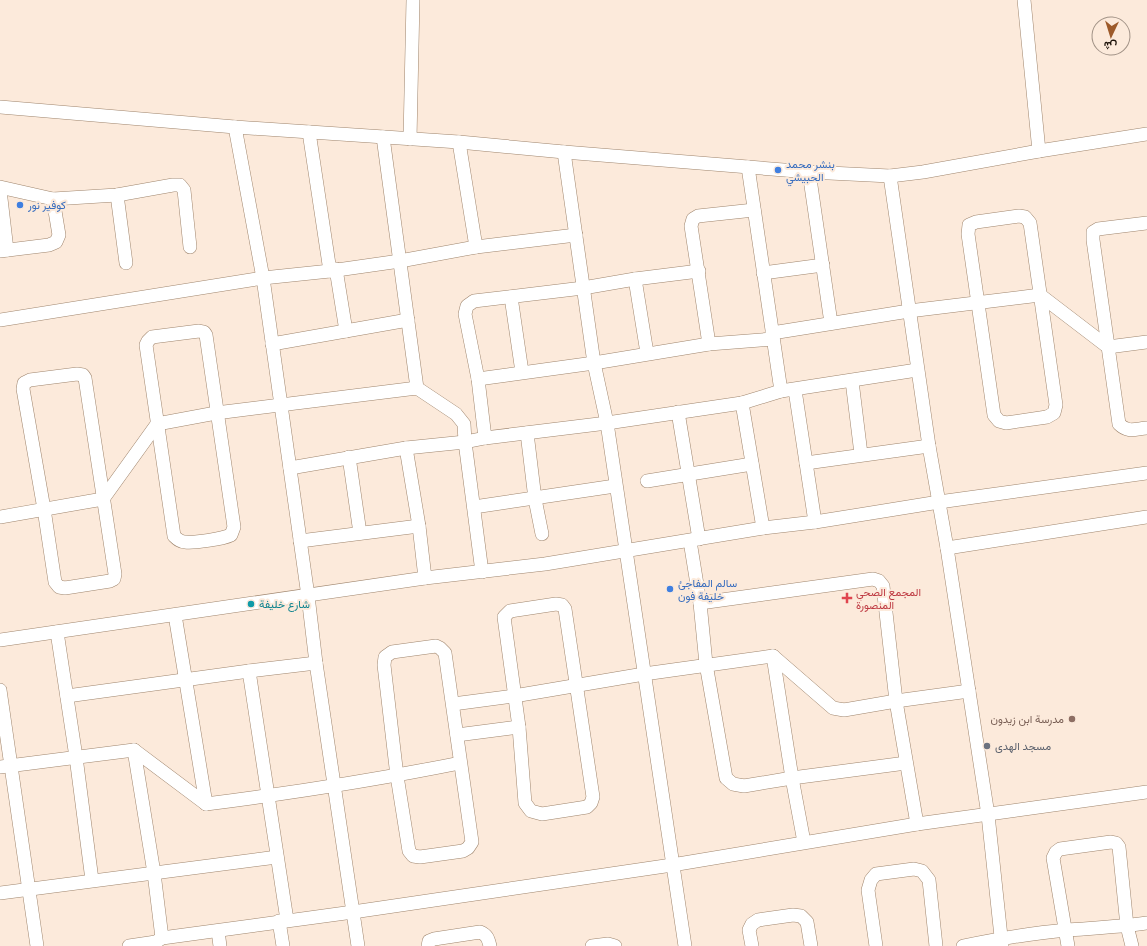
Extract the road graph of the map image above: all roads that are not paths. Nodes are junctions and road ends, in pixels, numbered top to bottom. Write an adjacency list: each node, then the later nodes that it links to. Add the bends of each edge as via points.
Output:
1 (413, 0): 8 (street)
2 (1024, 0): 10 (street)
3 (0, 107): 4 (street)
4 (235, 127): 5 (street); 30 (street)
5 (309, 132): 7 (street); 27 (street)
6 (1147, 134): 10 (street)
7 (383, 137): 8 (street); 24 (street)
8 (410, 139): 9 (street)
9 (459, 142): 11 (street); 22 (street)
10 (1039, 151): 14 (street)
11 (564, 152): 12 (street); 20 (street)
12 (748, 167): 13 (street); 18 (street)
13 (809, 172): 14 (street); 26 (street)
14 (890, 176): 36 (street)
15 (0, 189): 17 (street); 23 (street)
16 (117, 195): 17 (street); 21 (street, via 180,185 184,190); 25 (street)
17 (53, 199): 23 (street, via 59,235 56,242)
18 (754, 210): 28 (street, via 698,216 693,219 691,226); 29 (street)
19 (1147, 223): 45 (street, via 1098,229 1093,232)
20 (576, 235): 22 (street); 32 (street)
21 (190, 247)
22 (476, 247): 24 (street)
23 (4, 250)
24 (400, 261): 27 (street); 38 (street)
25 (126, 263)
26 (823, 264): 29 (street); 39 (street)
27 (333, 270): 30 (street); 40 (street)
28 (699, 271): 31 (street); 44 (street)
29 (764, 273): 41 (street)
30 (263, 278): 37 (street); 43 (street)
31 (636, 279): 32 (street); 46 (street)
32 (583, 288): 34 (street); 47 (street)
33 (1040, 295): 35 (street); 35 (street, via 1030,223 1025,217 1019,216 983,221 969,225 968,234); 35 (street, via 1056,405 1054,413 1047,417 1006,423 999,421 994,415); 45 (street)
34 (511, 297): 49 (street); 50 (street, via 474,301 467,306 465,314)
35 (978, 304): 36 (street)
36 (909, 311): 39 (street); 48 (street)
37 (0, 320)
38 (408, 320): 40 (street); 52 (street)
39 (831, 323): 41 (street)
40 (346, 331): 43 (street)
41 (773, 336): 44 (street); 54 (street)
42 (1147, 342): 45 (street)
43 (272, 344): 56 (street)
44 (709, 344): 46 (street)
45 (1108, 347): 61 (street, via 1119,424 1131,430)
46 (647, 353): 47 (street)
47 (594, 363): 49 (street); 59 (street)
48 (917, 370): 51 (street); 65 (street)
49 (522, 372): 50 (street)
50 (478, 378): 63 (street)
51 (852, 381): 53 (street); 67 (street)
52 (417, 388): 56 (street); 64 (street, via 456,414 464,424)
53 (795, 390): 54 (street); 69 (street)
54 (781, 391): 55 (street)
55 (742, 403): 57 (street); 70 (street)
56 (280, 405): 58 (street); 71 (street)
57 (678, 412): 59 (street); 73 (street)
58 (216, 414): 60 (street); 60 (street, via 204,332 152,337 146,345); 60 (street, via 234,528 231,535 225,538 186,542 174,536)
59 (607, 423): 62 (street); 75 (street)
60 (157, 424): 76 (street)
61 (1147, 428)
62 (527, 433): 63 (street); 77 (street)
63 (485, 438): 64 (street)
64 (466, 442): 66 (street); 79 (street)
65 (929, 446): 67 (street); 78 (street)
66 (406, 448): 68 (street); 84 (street)
67 (861, 454): 69 (street)
68 (349, 457): 71 (street); 86 (street)
69 (806, 463): 83 (street)
70 (752, 464): 73 (street); 85 (street)
71 (290, 468): 89 (street)
72 (1147, 473): 78 (street)
73 (688, 475): 74 (street); 88 (street)
74 (647, 481)
75 (615, 486): 77 (street); 91 (street)
76 (103, 499): 80 (street); 80 (street, via 114,579 65,588 59,587 55,582); 80 (street, via 85,378 77,374 30,380 24,384 24,389)
77 (536, 499): 79 (street); 87 (street)
78 (939, 502): 83 (street); 90 (street)
79 (474, 507): 92 (street)
80 (44, 508): 81 (street)
81 (0, 517)
82 (1147, 517): 90 (street)
83 (815, 522): 85 (street)
84 (418, 526): 86 (street); 93 (street)
85 (763, 528): 88 (street)
86 (360, 533): 89 (street)
87 (542, 534)
88 (694, 540): 91 (street); 95 (street)
89 (300, 541): 94 (street)
90 (947, 548): 107 (street)
91 (625, 552): 92 (street); 103 (street)
92 (482, 572): 93 (street)
93 (425, 578): 94 (street)
94 (308, 596): 96 (street); 100 (street)
95 (700, 603): 101 (street); 110 (street, via 873,579 879,581 883,586)
96 (175, 615): 97 (street); 104 (street)
97 (57, 632): 98 (street); 108 (street)
98 (0, 640)
99 (774, 656): 101 (street); 110 (street, via 838,710); 120 (street)
100 (316, 663): 102 (street); 121 (street)
101 (706, 664): 103 (street); 120 (street, via 726,778 733,784 744,786)
102 (249, 671): 104 (street); 123 (street)
103 (644, 674): 105 (street); 129 (street)
104 (186, 680): 108 (street); 124 (street)
105 (576, 686): 109 (street); 109 (street, via 565,609 562,605 510,611 504,617); 112 (street, via 593,797 587,807 542,814 531,811 525,803)
106 (0, 690): 118 (street)
107 (969, 691): 110 (street); 125 (street)
108 (67, 696): 115 (street)
109 (514, 696): 111 (street); 112 (street)
110 (896, 700): 117 (street)
111 (453, 704): 113 (street); 119 (street, via 445,653 440,648 436,646 392,652 385,657)
112 (519, 727): 113 (street)
113 (457, 735): 116 (street)
114 (134, 750): 115 (street); 124 (street); 130 (street)
115 (76, 757): 118 (street); 131 (street)
116 (460, 763): 119 (street); 119 (street, via 472,842 463,852 413,856 409,851)
117 (906, 763): 120 (street); 126 (street)
118 (6, 766): 132 (street)
119 (397, 776): 121 (street)
120 (792, 778): 127 (street)
121 (334, 787): 123 (street); 134 (street)
122 (1147, 792): 125 (street)
123 (268, 796): 124 (street); 128 (street)
124 (206, 804)
125 (988, 815): 126 (street); 141 (street)
126 (917, 824): 127 (street)
127 (804, 842): 129 (street)
128 (277, 857): 130 (street); 135 (street)
129 (672, 865): 134 (street); 151 (street)
130 (154, 873): 131 (street); 140 (street)
131 (92, 880): 132 (street)
132 (29, 890): 133 (street); 142 (street)
133 (0, 893)
134 (353, 912): 135 (street); 146 (street)
135 (283, 921): 139 (street); 145 (street)
136 (1147, 923): 137 (street)
137 (1127, 926): 138 (street); 138 (street, via 1119,847 1111,842 1060,849 1056,852 1053,858); 158 (street)
138 (1066, 930): 141 (street); 157 (street)
139 (218, 931): 140 (street); 144 (street)
140 (158, 942): 143 (street)
141 (1002, 942): 156 (street)
142 (37, 946)
143 (129, 946)
144 (220, 946)
145 (283, 946)
146 (358, 946)
147 (428, 946): 148 (street, via 434,938 480,932 486,935)
148 (490, 946)
149 (592, 946): 150 (street)
150 (615, 946)
151 (685, 946)
152 (752, 946): 153 (street, via 749,930 752,924 758,920 793,915 801,916 807,922)
153 (811, 946)
154 (876, 946): 155 (street, via 868,890 871,880 876,874 914,869 922,871 929,880)
155 (936, 946)
156 (963, 946)
157 (1068, 946)
158 (1132, 946)

